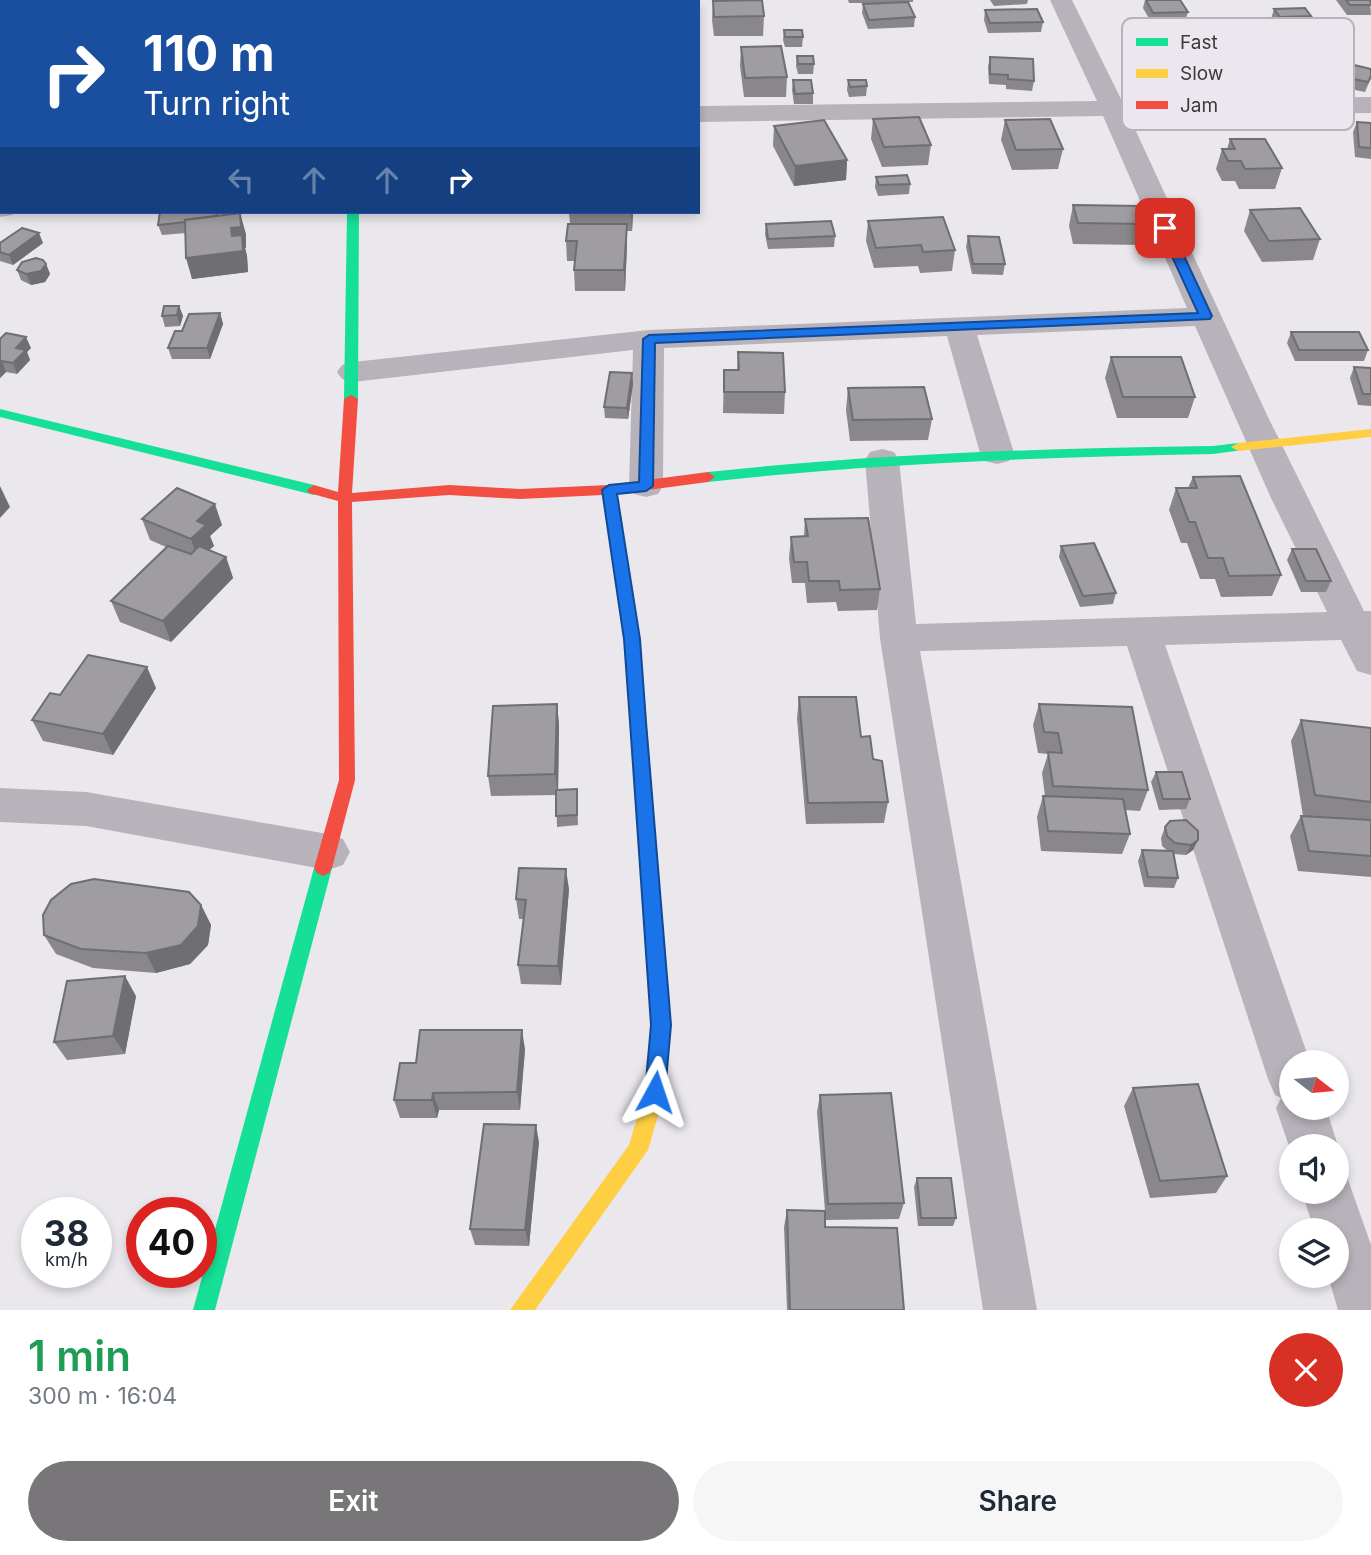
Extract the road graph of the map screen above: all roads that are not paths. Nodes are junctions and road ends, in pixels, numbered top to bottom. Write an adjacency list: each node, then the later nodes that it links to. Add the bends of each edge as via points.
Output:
1 (1061, 0): 2 (street)
2 (1114, 107): 3 (street); 4 (street); 5 (street)
3 (1122, 107)
4 (700, 114)
5 (1122, 125)
6 (1124, 130): 8 (street)
7 (353, 214): 11 (street)
8 (1206, 316): 9 (street); 14 (street)
9 (959, 326): 10 (street); 15 (street)
10 (649, 339): 11 (street); 17 (street)
11 (353, 372): 19 (street)
12 (0, 413): 19 (street)
13 (1371, 433): 14 (street)
14 (1265, 444): 15 (street, via 1213,450); 20 (street)
15 (997, 453): 16 (street)
16 (882, 460): 17 (street); 22 (street)
17 (646, 486): 18 (street)
18 (609, 490): 19 (street, via 520,494 449,490); 29 (street, via 632,639 661,1025 655,1092 638,1150)
19 (345, 498): 25 (street, via 346,780)
20 (1361, 625): 21 (street); 23 (street)
21 (1141, 631): 22 (street); 26 (street)
22 (899, 638): 30 (street)
23 (1371, 661)
24 (0, 805): 25 (street, via 86,809)
25 (328, 852): 28 (street)
26 (1282, 1050)
27 (1332, 1204): 31 (street)
28 (204, 1310)
29 (521, 1310)
30 (1010, 1310)
31 (1365, 1310)

